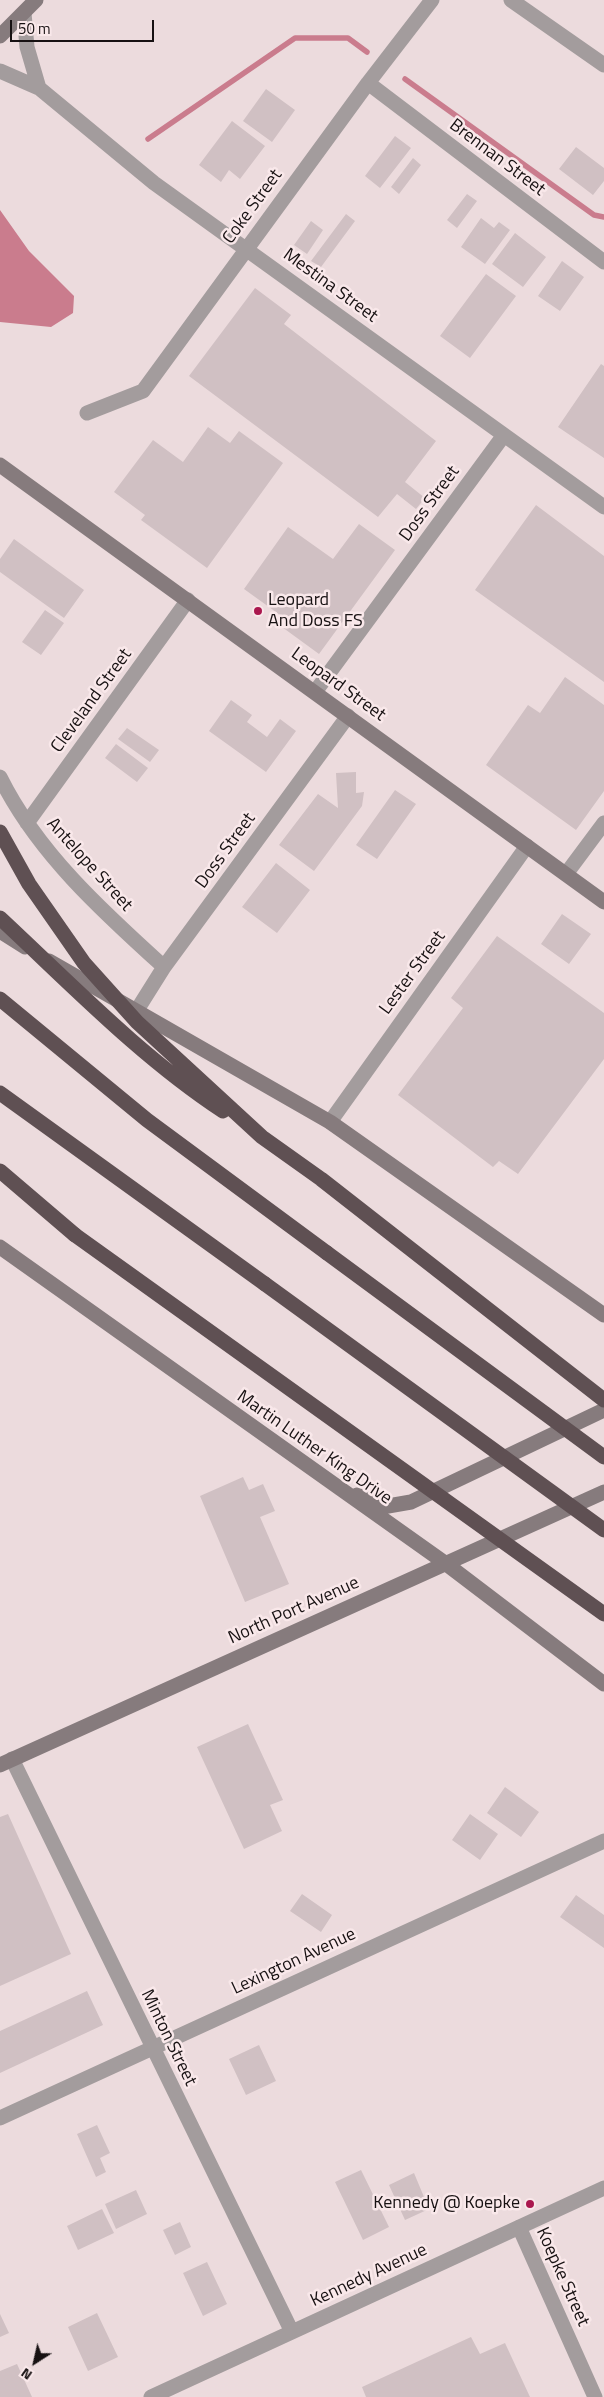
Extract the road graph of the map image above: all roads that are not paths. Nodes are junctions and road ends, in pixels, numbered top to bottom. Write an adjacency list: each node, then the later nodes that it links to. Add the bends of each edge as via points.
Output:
1 (36, 0): 4 (main road)
2 (432, 0): 8 (street, Coke Street)
3 (511, 0): 6 (street)
4 (24, 13): 5 (main road); 9 (street, via 26,48)
5 (0, 36)
6 (604, 65)
7 (0, 71): 9 (street, Mestina Street)
8 (368, 83): 10 (street, Coke Street); 11 (street, Brennan Street)
9 (39, 88): 10 (street, Mestina Street, via 154,183)
10 (246, 248): 12 (street, Coke Street, via 143,391); 13 (street, Mestina Street)
11 (604, 262)
12 (87, 413)
13 (504, 435): 15 (street, Mestina Street); 17 (street, Doss Street)
14 (0, 465): 16 (main road, Leopard Street)
15 (604, 507)
16 (188, 600): 17 (main road, Leopard Street); 21 (street, Cleveland Street)
17 (315, 692): 18 (main road, Leopard Street)
18 (348, 716): 23 (main road, Leopard Street); 28 (street, Doss Street)
19 (0, 777): 21 (street, Antelope Street)
20 (604, 822): 24 (street)
21 (27, 823): 28 (street, Antelope Street, via 112,920)
22 (0, 832): 33 (highway, bridge, via 29,884 84,963 137,1022)
23 (527, 846): 24 (main road, Leopard Street); 32 (street, Lester Street)
24 (566, 874): 25 (main road, Leopard Street)
25 (604, 902)
26 (0, 918): 33 (highway, bridge, via 123,1034 181,1082)
27 (0, 931): 30 (main road)
28 (164, 966): 30 (street, Doss Street)
29 (0, 998): 41 (highway, bridge, via 146,1120)
30 (137, 1010): 32 (main road)
31 (0, 1093): 44 (highway, bridge)
32 (330, 1122): 38 (main road)
33 (262, 1137): 39 (highway, bridge, via 321,1178)
34 (0, 1171): 36 (highway)
35 (0, 1185): 36 (highway)
36 (75, 1235): 46 (highway, bridge)
37 (0, 1247): 42 (main road, Martin Luther King Drive)
38 (604, 1315)
39 (604, 1400)
40 (604, 1410): 42 (main road, via 411,1502 388,1506)
41 (604, 1457)
42 (331, 1483): 45 (main road, Martin Luther King Drive)
43 (604, 1492): 45 (main road, North Port Avenue)
44 (604, 1530)
45 (444, 1563): 47 (main road, Martin Luther King Drive); 48 (main road, North Port Avenue)
46 (604, 1614)
47 (604, 1684)
48 (6, 1762): 50 (street, Minton Street)
49 (604, 1840): 50 (street, Lexington Avenue)
50 (152, 2048): 51 (street, Lexington Avenue); 54 (street, Minton Street)
51 (0, 2118)
52 (604, 2188): 53 (street, Kennedy Avenue)
53 (519, 2227): 54 (street, Kennedy Avenue); 56 (street, Koepke Street)
54 (292, 2332): 55 (street, Kennedy Avenue)
55 (150, 2397)
56 (595, 2397)

